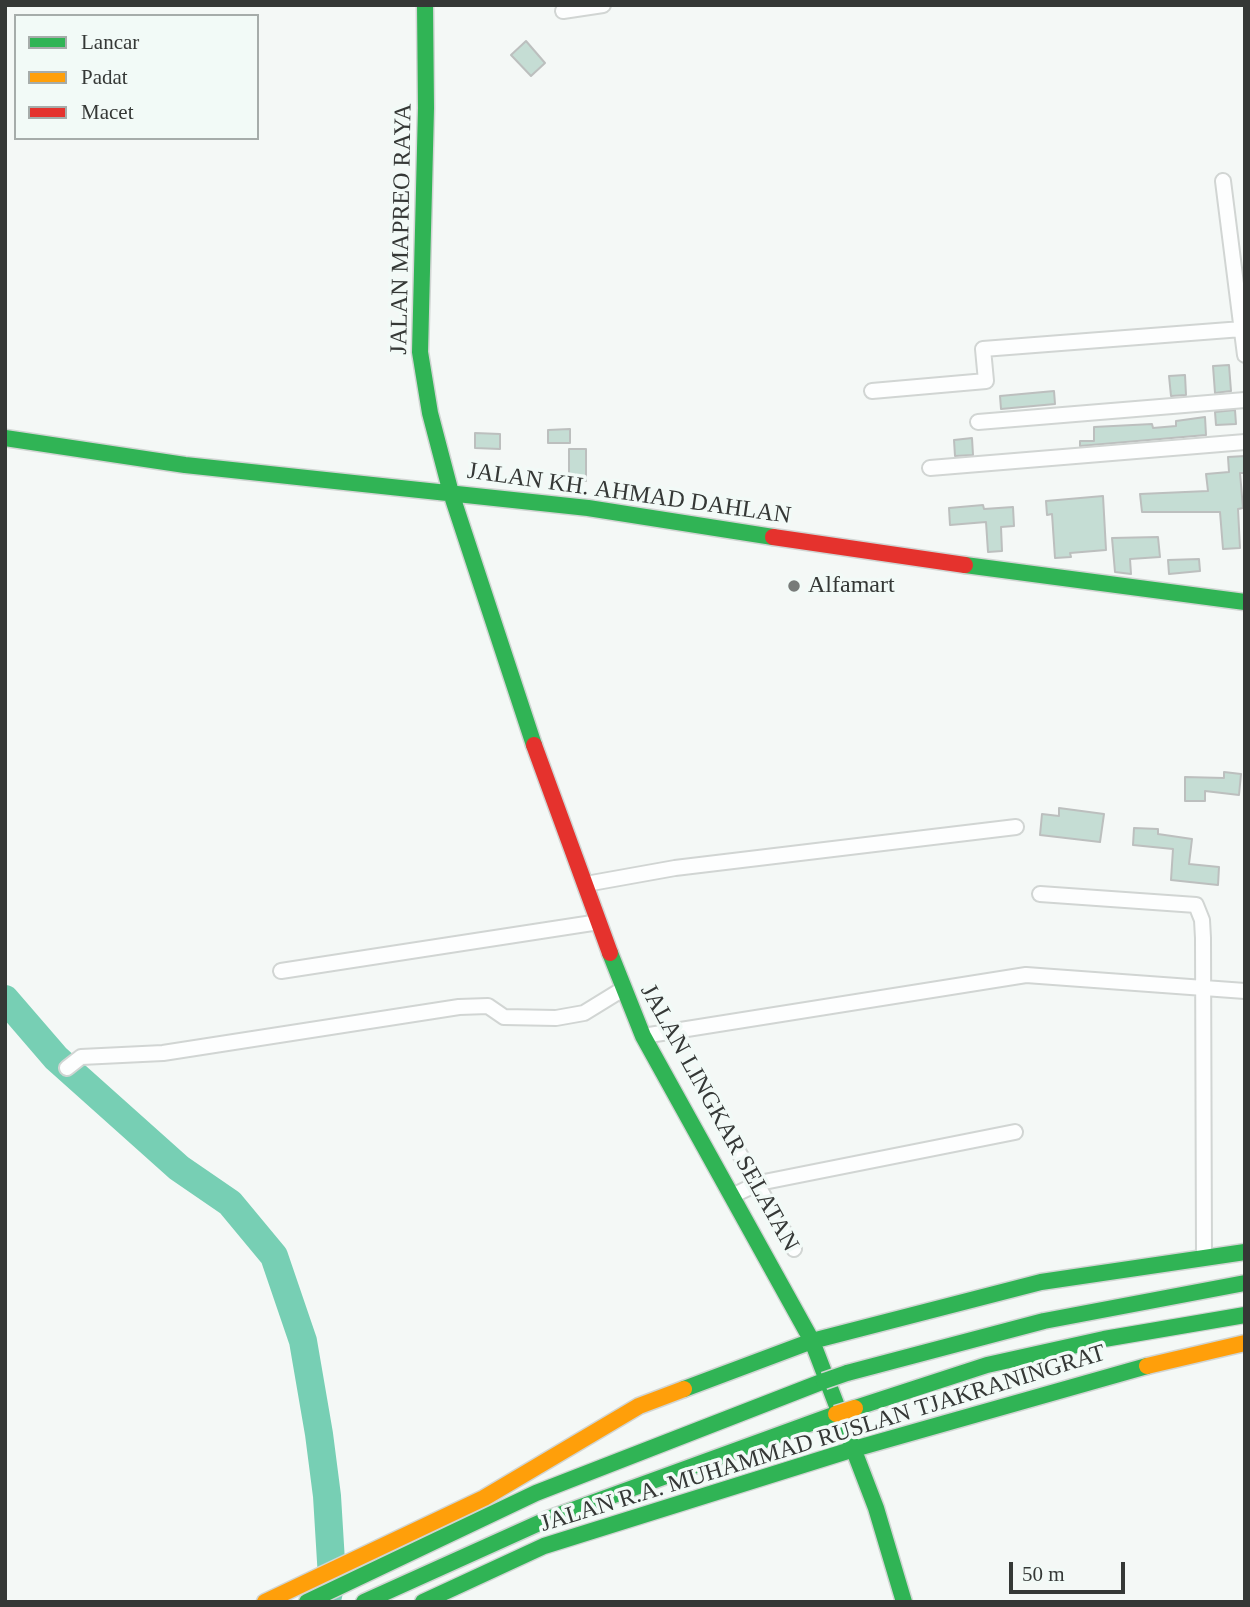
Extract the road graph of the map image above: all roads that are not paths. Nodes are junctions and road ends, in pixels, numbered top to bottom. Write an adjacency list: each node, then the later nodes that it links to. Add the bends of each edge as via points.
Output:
1 (425, 5): 14 (main road, JALAN MAPREO RAYA, via 420,352)
2 (603, 5): 3 (street)
3 (563, 11)
4 (1223, 181): 5 (street)
5 (1242, 311): 6 (street)
6 (1241, 329): 7 (street); 8 (street, via 983,349 986,381)
7 (1245, 355)
8 (872, 391)
9 (1245, 400): 10 (street)
10 (978, 422)
11 (5, 438): 14 (main road, JALAN KH. AHMAD DAHLAN, via 185,465)
12 (1245, 442): 13 (street)
13 (930, 468)
14 (446, 493): 15 (main road, JALAN KH. AHMAD DAHLAN, via 588,508 926,560); 17 (main road, JALAN LINGKAR SELATAN)
15 (1245, 602)
16 (1016, 827): 17 (street, via 675,868)
17 (586, 884): 19 (main road, JALAN LINGKAR SELATAN)
18 (1040, 894): 21 (street, via 1196,905 1202,920)
19 (599, 922): 20 (street); 22 (main road, JALAN LINGKAR SELATAN)
20 (281, 971)
21 (1203, 987): 23 (street); 24 (street, via 1026,975); 32 (street)
22 (622, 989): 24 (main road, JALAN LINGKAR SELATAN); 25 (street, via 584,1013 556,1018 504,1017 488,1006 459,1007 163,1053 81,1057)
23 (1245, 990)
24 (643, 1036): 29 (main road, JALAN LINGKAR SELATAN)
25 (67, 1068)
26 (1015, 1132): 28 (street)
27 (735, 1146): 28 (street)
28 (759, 1183): 29 (street); 30 (street)
29 (734, 1195): 35 (main road, JALAN LINGKAR SELATAN)
30 (794, 1249)
31 (1245, 1252): 32 (main road)
32 (1203, 1258): 35 (main road, via 1041,1282)
33 (1245, 1283): 38 (main road, JALAN R.A. MUHAMMAD RUSLAN TJAKRANINGRAT, bridge, via 971,1336 847,1373 536,1493)
34 (1245, 1315): 40 (main road, JALAN R.A. MUHAMMAD RUSLAN TJAKRANINGRAT, bridge, via 987,1365 836,1414 548,1519)
35 (813, 1341): 37 (main road, JALAN LINGKAR SELATAN); 39 (main road, via 639,1406 484,1498)
36 (1245, 1343): 37 (main road, JALAN R.A. MUHAMMAD RUSLAN TJAKRANINGRAT, via 1115,1374)
37 (854, 1449): 41 (main road, JALAN R.A. MUHAMMAD RUSLAN TJAKRANINGRAT, via 544,1546); 42 (main road, JALAN LINGKAR SELATAN)
38 (308, 1601)
39 (265, 1602)
40 (364, 1602)
41 (423, 1602)
42 (904, 1602)

